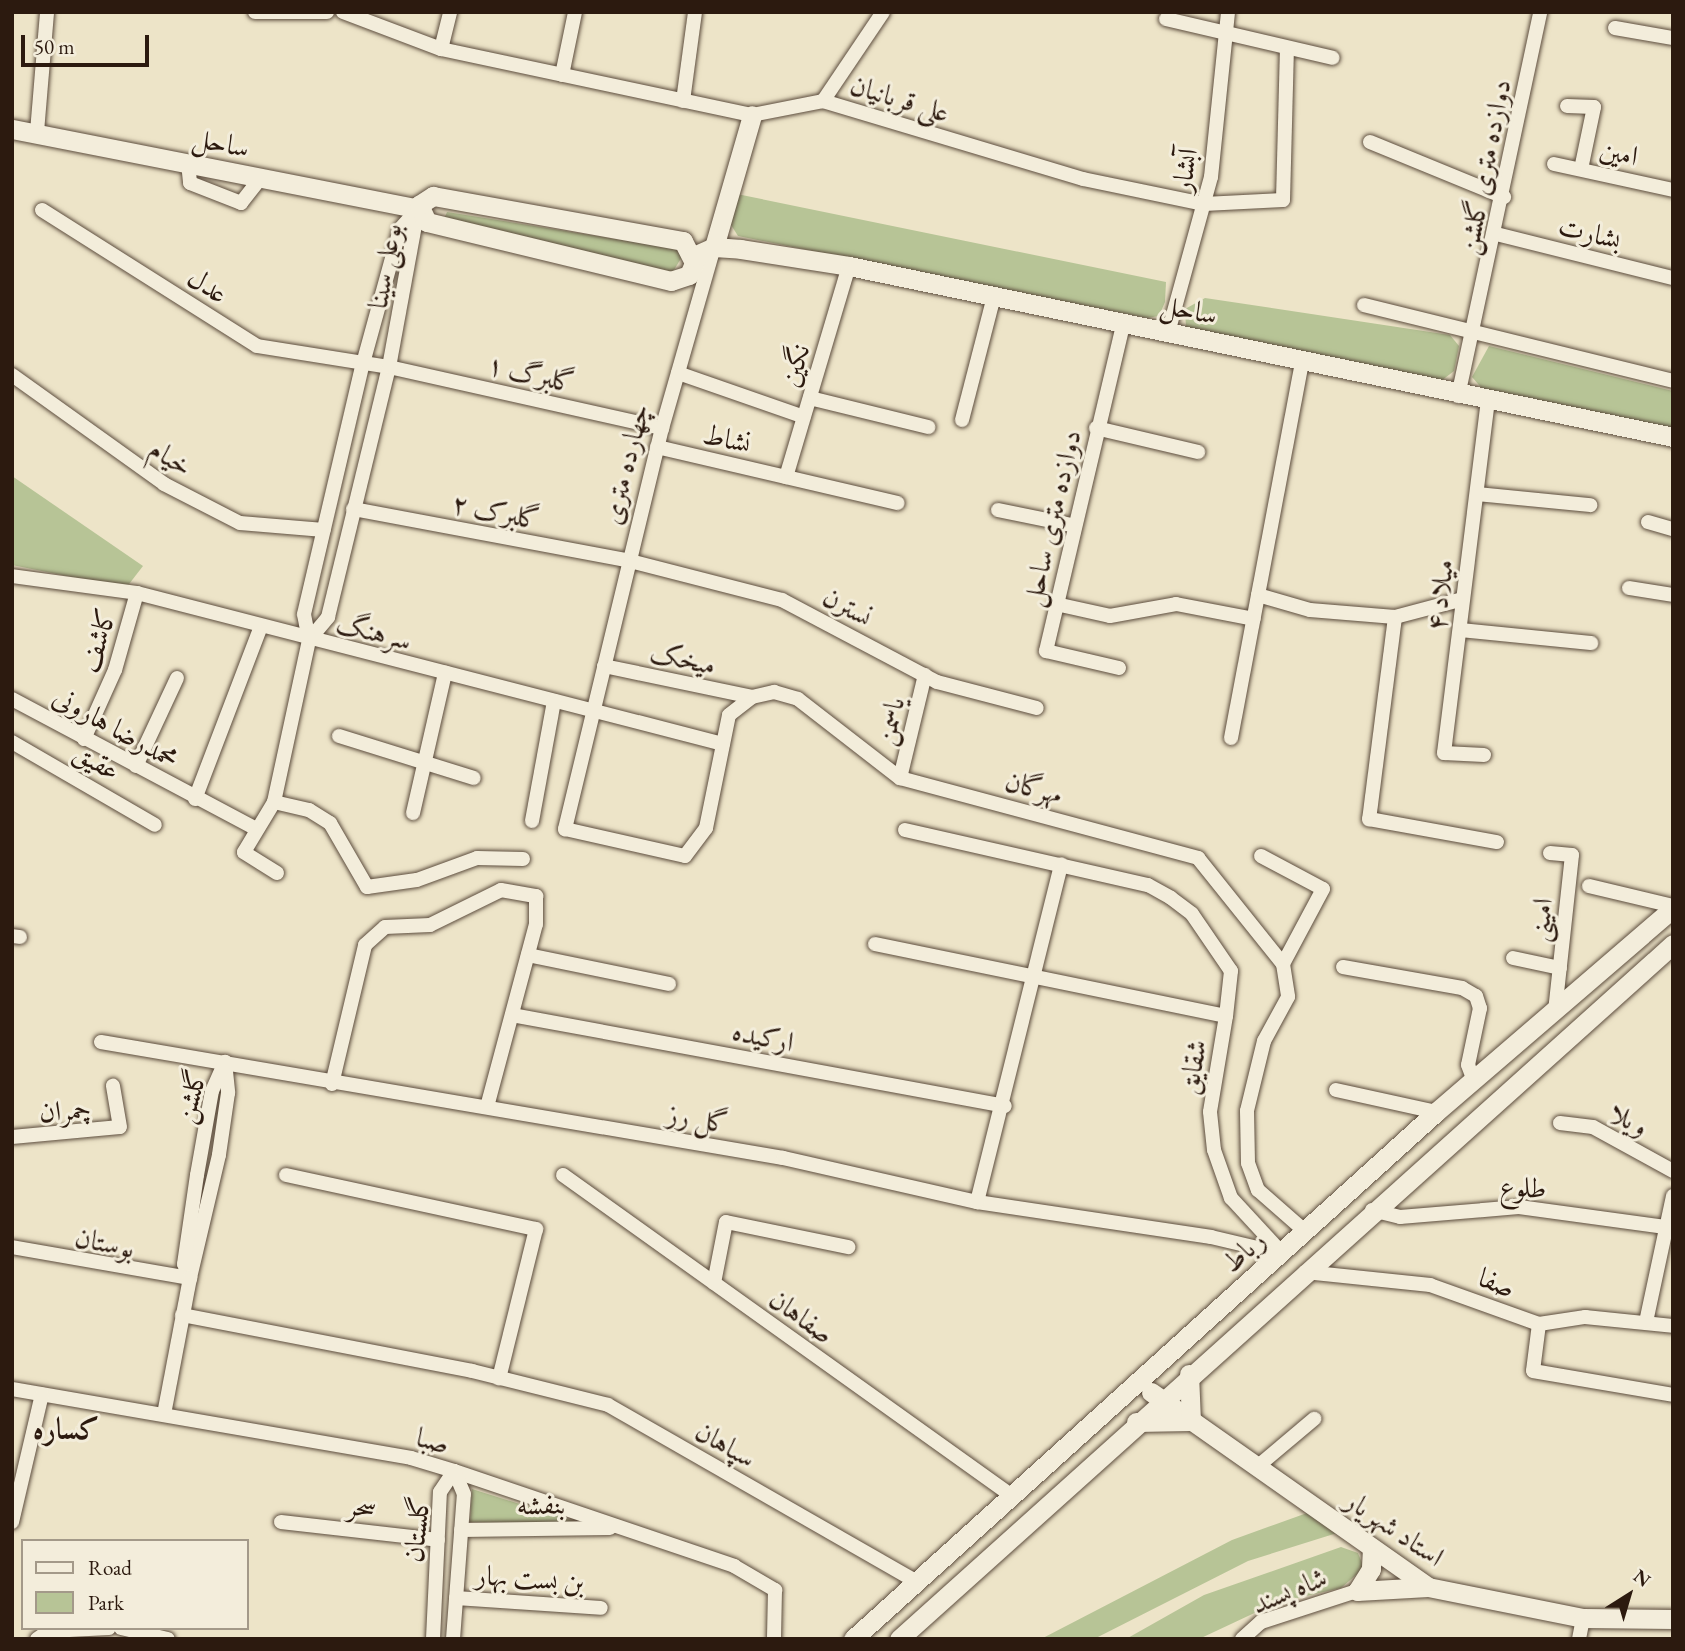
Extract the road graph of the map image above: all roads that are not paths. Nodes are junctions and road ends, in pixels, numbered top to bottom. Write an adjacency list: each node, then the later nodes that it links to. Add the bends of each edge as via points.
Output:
1 (47, 12): 24 (street)
2 (255, 12): 3 (street)
3 (327, 12)
4 (343, 12): 16 (street, علی قربانیان)
5 (450, 12): 16 (street)
6 (575, 12): 18 (street)
7 (695, 12): 19 (street)
8 (883, 12): 20 (street)
9 (1228, 12): 13 (street, آبشار)
10 (1540, 12): 31 (street, دوازده متری گلشن)
11 (1166, 19): 13 (street)
12 (1615, 28): 14 (street)
13 (1223, 32): 15 (street); 32 (street, آبشار)
14 (1673, 38)
15 (1287, 48): 17 (street); 32 (street, علی قربانیان, via 1283,200)
16 (440, 49): 18 (street, علی قربانیان)
17 (1333, 58)
18 (562, 75): 19 (street, علی قربانیان)
19 (683, 101): 22 (street, علی قربانیان)
20 (824, 101): 22 (street, علی قربانیان); 32 (street, علی قربانیان, via 1083,179)
21 (1567, 106): 28 (street, via 1594,107)
22 (752, 115): 36 (street, چهارده متری)
23 (13, 131): 24 (street, ساحل)
24 (37, 132): 26 (street, ساحل)
25 (1370, 142): 31 (street)
26 (188, 163): 29 (street, ساحل); 29 (street, via 190,183 240,203)
27 (1554, 164): 28 (street, امین)
28 (1581, 169): 30 (street, امین)
29 (260, 179): 34 (street, ساحل)
30 (1673, 190)
31 (1504, 197): 35 (street, دوازده متری گلشن)
32 (1204, 204): 44 (street, آبشار)
33 (42, 209): 46 (street, عدل, via 257,346)
34 (418, 209): 37 (street, ساحل, via 433,196 683,241); 37 (street, ساحل, via 427,222 671,281 689,275); 46 (street, بوعلی سینا, via 400,229); 47 (street, بوعلی سینا)
35 (1496, 234): 39 (street, بشارت); 43 (street, دوازده متری گلشن)
36 (714, 247): 37 (street, ساحل); 38 (street, ساحل); 48 (street, چهارده متری)
37 (694, 257)
38 (849, 266): 40 (street, ساحل); 52 (street, نگین)
39 (1673, 278)
40 (994, 296): 42 (street, ساحل); 55 (street)
41 (1364, 305): 43 (street)
42 (1123, 324): 44 (street, ساحل); 58 (street, دوازده متری ساحل)
43 (1475, 332): 50 (street); 51 (street, دوازده متری گلشن)
44 (1168, 333): 45 (street, ساحل)
45 (1302, 362): 51 (street, ساحل); 76 (street)
46 (362, 367): 47 (street, عدل); 71 (street, بوعلی سینا)
47 (389, 367): 57 (street, گلبرگ ۱); 66 (street, بوعلی سینا)
48 (678, 373): 54 (street); 57 (street, چهارده متری)
49 (12, 375): 71 (street, خیام, via 164,484 240,523)
50 (1673, 381)
51 (1458, 396): 53 (street, ساحل)
52 (810, 398): 54 (street, نگین); 56 (street)
53 (1489, 402): 59 (street, ساحل); 63 (street, میلاد ۴)
54 (804, 417): 62 (street, نگین)
55 (962, 420)
56 (928, 426)
57 (662, 428): 60 (street, چهارده متری)
58 (1097, 428): 61 (street); 69 (street, دوازده متری ساحل)
59 (1673, 436)
60 (657, 447): 62 (street, نشاط); 72 (street, چهارده متری)
61 (1198, 452)
62 (786, 477): 64 (street, نشاط)
63 (1477, 494): 65 (street); 78 (street, میلاد ۴)
64 (898, 503)
65 (1590, 505)
66 (354, 509): 72 (street, گلبرک ۲); 84 (street, بوعلی سینا, via 328,617)
67 (998, 510): 69 (street)
68 (1648, 522): 70 (street)
69 (1072, 525): 79 (street, دوازده متری ساحل)
70 (1673, 529)
71 (324, 530): 84 (street, بوعلی سینا, via 304,614)
72 (630, 561): 86 (street, چهارده متری); 89 (street, نسترن, via 782,600)
73 (12, 576): 75 (street, سرهنگ)
74 (1629, 588): 77 (street)
75 (137, 593): 82 (street, سرهنگ); 98 (street, کاشف, via 115,670)
76 (1258, 595): 80 (street, via 1310,610); 81 (street)
77 (1673, 595)
78 (1464, 599): 80 (street); 83 (street, میلاد ۴)
79 (1056, 604): 81 (street, via 1110,616 1175,604); 87 (street, دوازده متری ساحل, via 1046,650)
80 (1395, 617): 113 (street, via 1369,819)
81 (1254, 619): 97 (street)
82 (260, 629): 84 (street, سرهنگ); 106 (street, محمدرضا هارونی)
83 (1460, 629): 85 (street); 101 (street, میلاد ۴, via 1444,753)
84 (309, 640): 88 (street, سرهنگ); 107 (street, بوعلی سینا)
85 (1591, 643)
86 (604, 666): 91 (street, میخک); 95 (street, چهارده متری)
87 (1119, 668)
88 (445, 673): 93 (street, سرهنگ); 102 (street)
89 (925, 676): 94 (street, نسترن); 105 (street, یاسمن)
90 (177, 678): 103 (street)
91 (752, 697): 100 (street, via 729,715); 105 (street, مهرگان, via 774,692 799,699)
92 (12, 699): 98 (street, محمدرضا هارونی)
93 (554, 701): 95 (street, سرهنگ); 109 (street)
94 (1037, 708)
95 (593, 712): 100 (street, سرهنگ); 100 (street, چهارده متری, via 565,829 685,856 706,828)
96 (338, 736): 102 (street)
97 (1231, 738)
98 (84, 739): 103 (street, محمدرضا هارونی)
99 (12, 742): 110 (street, عقیق)
100 (723, 744)
101 (1484, 755)
102 (421, 762): 104 (street); 108 (street)
103 (136, 766): 106 (street, محمدرضا هارونی)
104 (474, 778)
105 (900, 778): 125 (street, مهرگان, via 1198,858)
106 (195, 799): 111 (street, محمدرضا هارونی)
107 (274, 802): 111 (street, بوعلی سینا); 116 (street, via 330,823 367,887 417,880 477,858)
108 (412, 813)
109 (532, 821)
110 (155, 825)
111 (256, 829): 118 (street, بوعلی سینا, via 244,852)
112 (905, 830): 117 (street)
113 (1497, 842)
114 (1550, 853): 127 (street, امینی, via 1572,855)
115 (1261, 856): 125 (street, via 1323,890)
116 (523, 859)
117 (1061, 864): 128 (street); 132 (street, via 1148,886 1192,914 1231,971)
118 (278, 873)
119 (1589, 886): 120 (street)
120 (1673, 907): 130 (street, رباط)
121 (874, 944): 128 (street, شقایق)
122 (1673, 944): 149 (street, رباط)
123 (528, 955): 129 (street); 131 (street); 136 (street, via 536,896 501,890 430,925 385,927 365,945)
124 (1513, 958): 127 (street)
125 (1283, 964): 151 (street, مهرگان, via 1289,998 1264,1041 1247,1111 1248,1163 1258,1190)
126 (1343, 967): 135 (street, via 1462,988 1476,996 1480,1008 1468,1065)
127 (1560, 968): 130 (street, امینی)
128 (1037, 974): 132 (street, شقایق); 139 (street)
129 (669, 984)
130 (1555, 1011): 135 (street, رباط)
131 (512, 1015): 139 (street, ارکیده); 140 (street)
132 (1226, 1016): 154 (street, شقایق, via 1210,1112 1214,1150 1231,1198)
133 (101, 1042): 134 (street, گل رز)
134 (225, 1062): 136 (street, گل رز); 156 (street, گلشن, via 212,1091 199,1163 184,1264)
135 (1474, 1081): 141 (street, رباط)
136 (332, 1084): 140 (street, گل رز)
137 (113, 1086): 143 (street, چمران, via 120,1127)
138 (1336, 1090): 141 (street)
139 (1005, 1106): 148 (street)
140 (487, 1107): 148 (street, گل رز, via 782,1158)
141 (1436, 1111): 151 (street, رباط)
142 (1560, 1123): 144 (street, ویلا, via 1593,1127)
143 (12, 1137)
144 (1673, 1171)
145 (286, 1175): 163 (street, via 536,1229)
146 (563, 1175): 157 (street, صفاهان)
147 (1673, 1196): 150 (street)
148 (977, 1202): 154 (street, گل رز, via 1211,1237)
149 (1372, 1210): 150 (street, طلوع, via 1399,1217 1519,1208); 155 (street, رباط)
150 (1667, 1227): 159 (street)
151 (1306, 1232): 154 (street, رباط)
152 (12, 1247): 156 (street, بوستان)
153 (848, 1247): 157 (street, via 726,1222)
154 (1283, 1254): 164 (street, رباط)
155 (1303, 1272): 160 (street, صفا, via 1430,1285); 162 (street, رباط)
156 (190, 1278): 158 (street, گلشن)
157 (714, 1283): 175 (street, صفاهان)
158 (182, 1315): 163 (street, سپاهان); 169 (street, گلشن)
159 (1646, 1322): 160 (street, صفا, via 1585,1317); 161 (street, صفا)
160 (1539, 1324): 167 (street, via 1533,1371)
161 (1673, 1326)
162 (1189, 1374): 168 (street, رباط); 171 (street)
163 (499, 1378): 182 (street, سپاهان, via 608,1405)
164 (1139, 1382): 168 (street, استاد شهریار); 175 (street, رباط)
165 (12, 1389): 166 (street, صبا)
166 (42, 1394): 169 (street, صبا); 176 (street)
167 (1673, 1395)
168 (1161, 1399): 171 (street, استاد شهریار); 172 (street, رباط)
169 (164, 1414): 174 (street, صبا)
170 (1314, 1419): 173 (street)
171 (1191, 1421): 172 (street); 173 (street, استاد شهریار)
172 (1136, 1422): 195 (street, رباط)
173 (1256, 1467): 181 (street, استاد شهریار)
174 (454, 1471): 178 (street, صبا); 179 (street, گلستان, via 464,1494); 180 (street, گلستان, via 440,1493)
175 (1012, 1496): 182 (street, رباط)
176 (12, 1522)
177 (281, 1522): 180 (street, سحر)
178 (622, 1528): 179 (street, بنفشه); 193 (street, صبا, via 734,1566 775,1590)
179 (461, 1530): 185 (street, گلستان)
180 (438, 1539): 191 (street, گلستان)
181 (1372, 1548): 183 (street, استاد شهریار); 184 (street, via 1371,1569)
182 (917, 1581): 194 (street, رباط)
183 (1428, 1587): 184 (street); 187 (street, استاد شهریار)
184 (1357, 1591): 196 (street, شاه پسند, via 1261,1622)
185 (456, 1598): 186 (street, بن بست بهار); 192 (street, گلستان)
186 (601, 1608)
187 (1583, 1618): 188 (street, استاد شهریار); 197 (street)
188 (1673, 1619)
189 (130, 1630): 190 (street)
190 (168, 1639)
191 (433, 1639)
192 (453, 1639)
193 (774, 1639)
194 (853, 1639)
195 (899, 1639)
196 (1242, 1639)
197 (1579, 1639)

